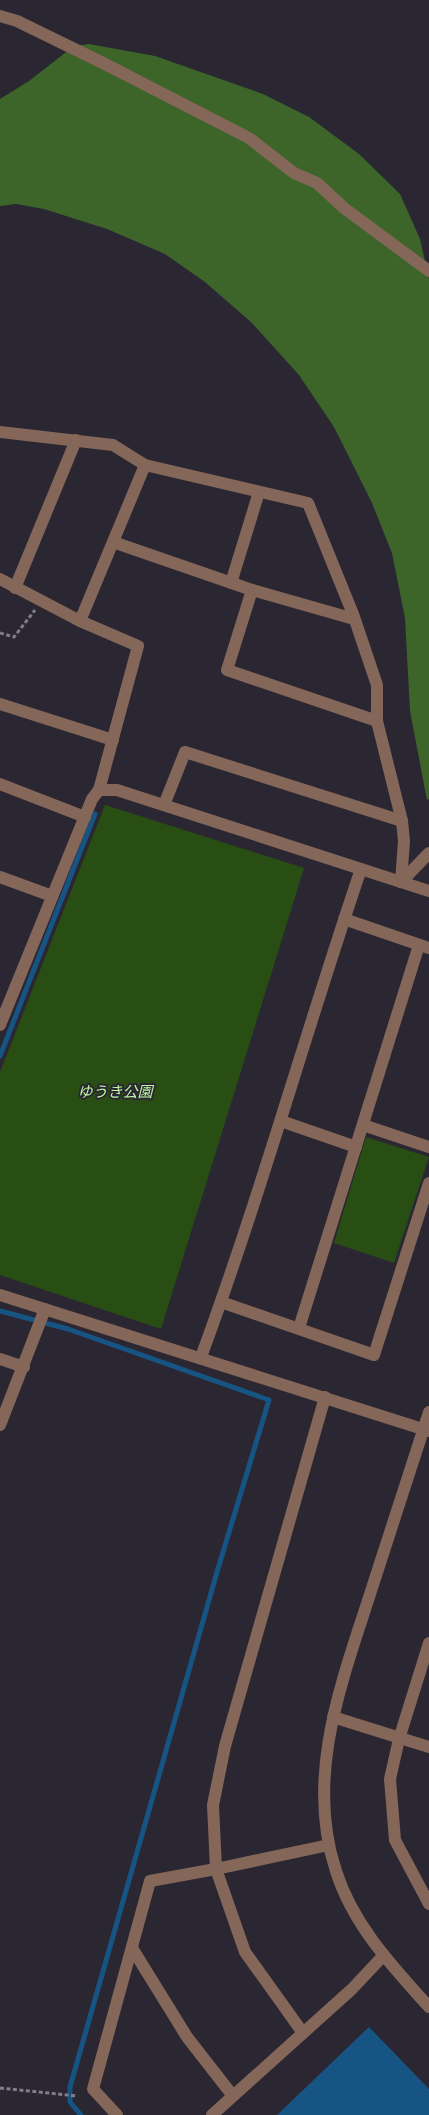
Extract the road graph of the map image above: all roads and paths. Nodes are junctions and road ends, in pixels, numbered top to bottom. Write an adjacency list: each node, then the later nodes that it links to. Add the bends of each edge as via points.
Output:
1 (0, 16): 2 (street, via 104,63 249,138 294,173 317,183 344,208)
2 (429, 271)
3 (0, 432): 4 (street)
4 (76, 440): 5 (street, via 113,445); 10 (street)
5 (146, 466): 6 (street); 7 (street)
6 (260, 492): 9 (street); 13 (street, via 308,503)
7 (113, 542): 9 (street); 14 (street)
8 (0, 580): 10 (street)
9 (231, 582): 11 (street)
10 (15, 588): 12 (street)
11 (252, 590): 13 (street); 17 (street, via 227,670)
12 (40, 601): 14 (street); 15 (path, via 14,637)
13 (354, 619): 17 (street, via 377,685)
14 (80, 621): 18 (street, via 138,646)
15 (0, 633)
16 (0, 704): 18 (street)
17 (377, 722): 23 (street)
18 (113, 740): 20 (street)
19 (0, 784): 22 (street)
20 (99, 790): 21 (street, via 117,790); 22 (street)
21 (164, 805): 23 (street, via 184,752); 25 (street)
22 (85, 817): 29 (street)
23 (402, 821): 27 (street, via 404,841)
24 (429, 853): 27 (street)
25 (361, 869): 27 (street); 30 (street)
26 (0, 877): 29 (street)
27 (400, 882): 28 (street)
28 (429, 892)
29 (52, 896): 32 (street)
30 (344, 919): 31 (street); 33 (street)
31 (424, 946): 34 (street)
32 (0, 1025)
33 (281, 1121): 35 (street); 39 (street)
34 (362, 1125): 35 (street); 36 (street)
35 (356, 1147): 41 (street)
36 (429, 1147)
37 (429, 1183): 41 (street, via 374,1355)
38 (0, 1294): 40 (street)
39 (221, 1302): 41 (street); 42 (street)
40 (45, 1309): 42 (street); 44 (street)
41 (299, 1328)
42 (200, 1357): 45 (street)
43 (0, 1359): 44 (street)
44 (24, 1367): 47 (street)
45 (325, 1397): 48 (street); 54 (street, via 225,1746 213,1805)
46 (429, 1412): 48 (street)
47 (0, 1425)
48 (426, 1430): 50 (street)
49 (429, 1642): 51 (street)
50 (333, 1717): 51 (street); 53 (street, via 323,1783)
51 (399, 1739): 52 (street); 55 (street, via 390,1779 394,1840)
52 (429, 1747)
53 (329, 1844): 54 (street); 57 (street, via 346,1897)
54 (216, 1869): 56 (street, via 150,1881); 59 (street, via 245,1952)
55 (429, 1904)
56 (132, 1948): 62 (street, via 187,2037); 63 (street, via 93,2089)
57 (383, 1956): 58 (street); 59 (street)
58 (429, 2007)
59 (303, 2033): 62 (street)
60 (0, 2088): 61 (path)
61 (76, 2096)
62 (233, 2096): 64 (street)
63 (117, 2115)
64 (212, 2115)

